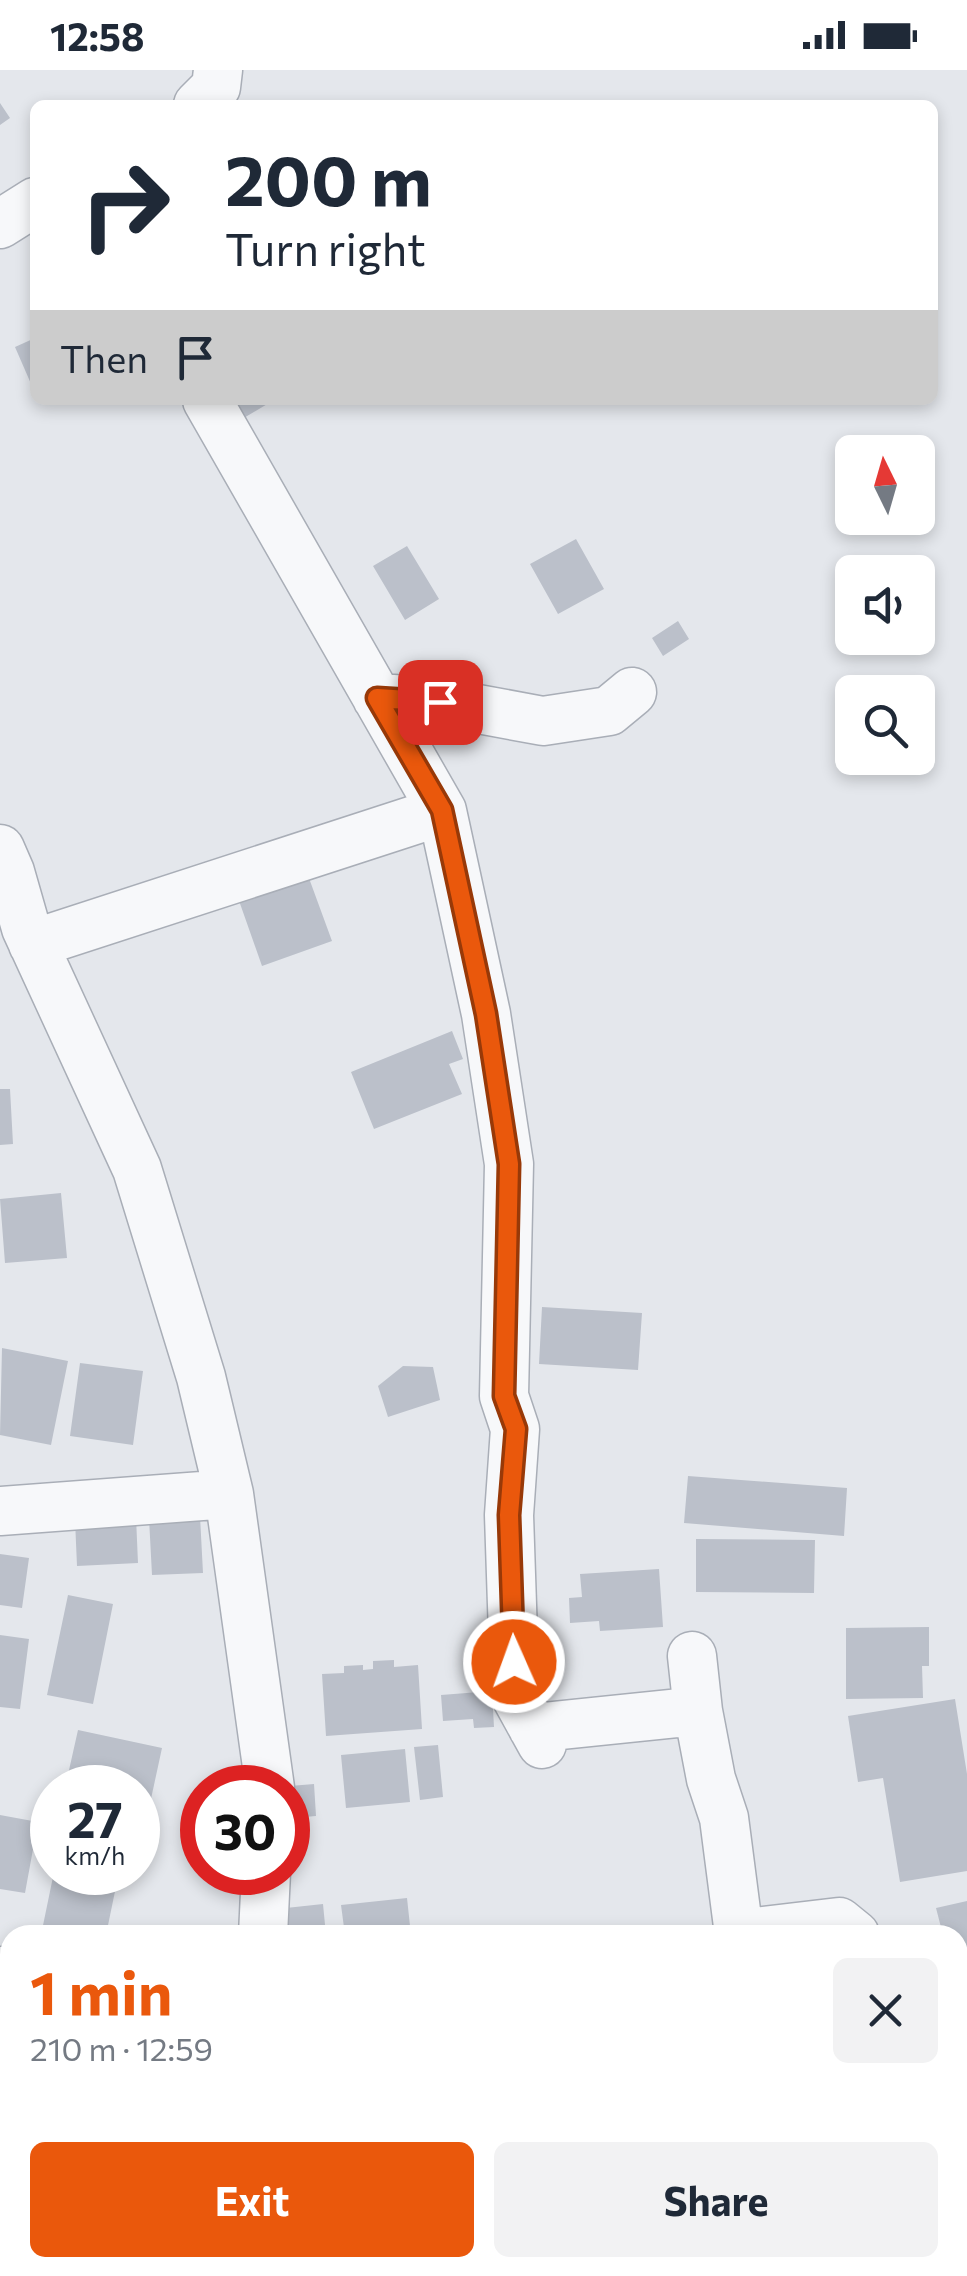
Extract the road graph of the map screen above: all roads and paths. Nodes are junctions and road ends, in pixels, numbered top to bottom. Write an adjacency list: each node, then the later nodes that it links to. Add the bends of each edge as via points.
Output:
1 (30, 205): 2 (street)
2 (0, 224)
3 (211, 405): 5 (street)
4 (632, 692): 5 (street, via 608,712 543,721)
5 (377, 698): 6 (street)
6 (442, 810): 8 (street); 12 (street, via 486,1014 509,1164 504,1396 516,1429 509,1515 515,1695 538,1736)
7 (0, 849): 8 (street)
8 (20, 935): 9 (street, via 137,1168)
9 (229, 1494): 10 (street); 13 (street)
10 (0, 1510)
11 (692, 1656): 12 (street)
12 (698, 1711): 16 (street, via 724,1818)
13 (267, 1765)
14 (265, 1895): 15 (street)
15 (263, 1925)
16 (738, 1925)
17 (815, 1925): 18 (street)
18 (844, 1925)

